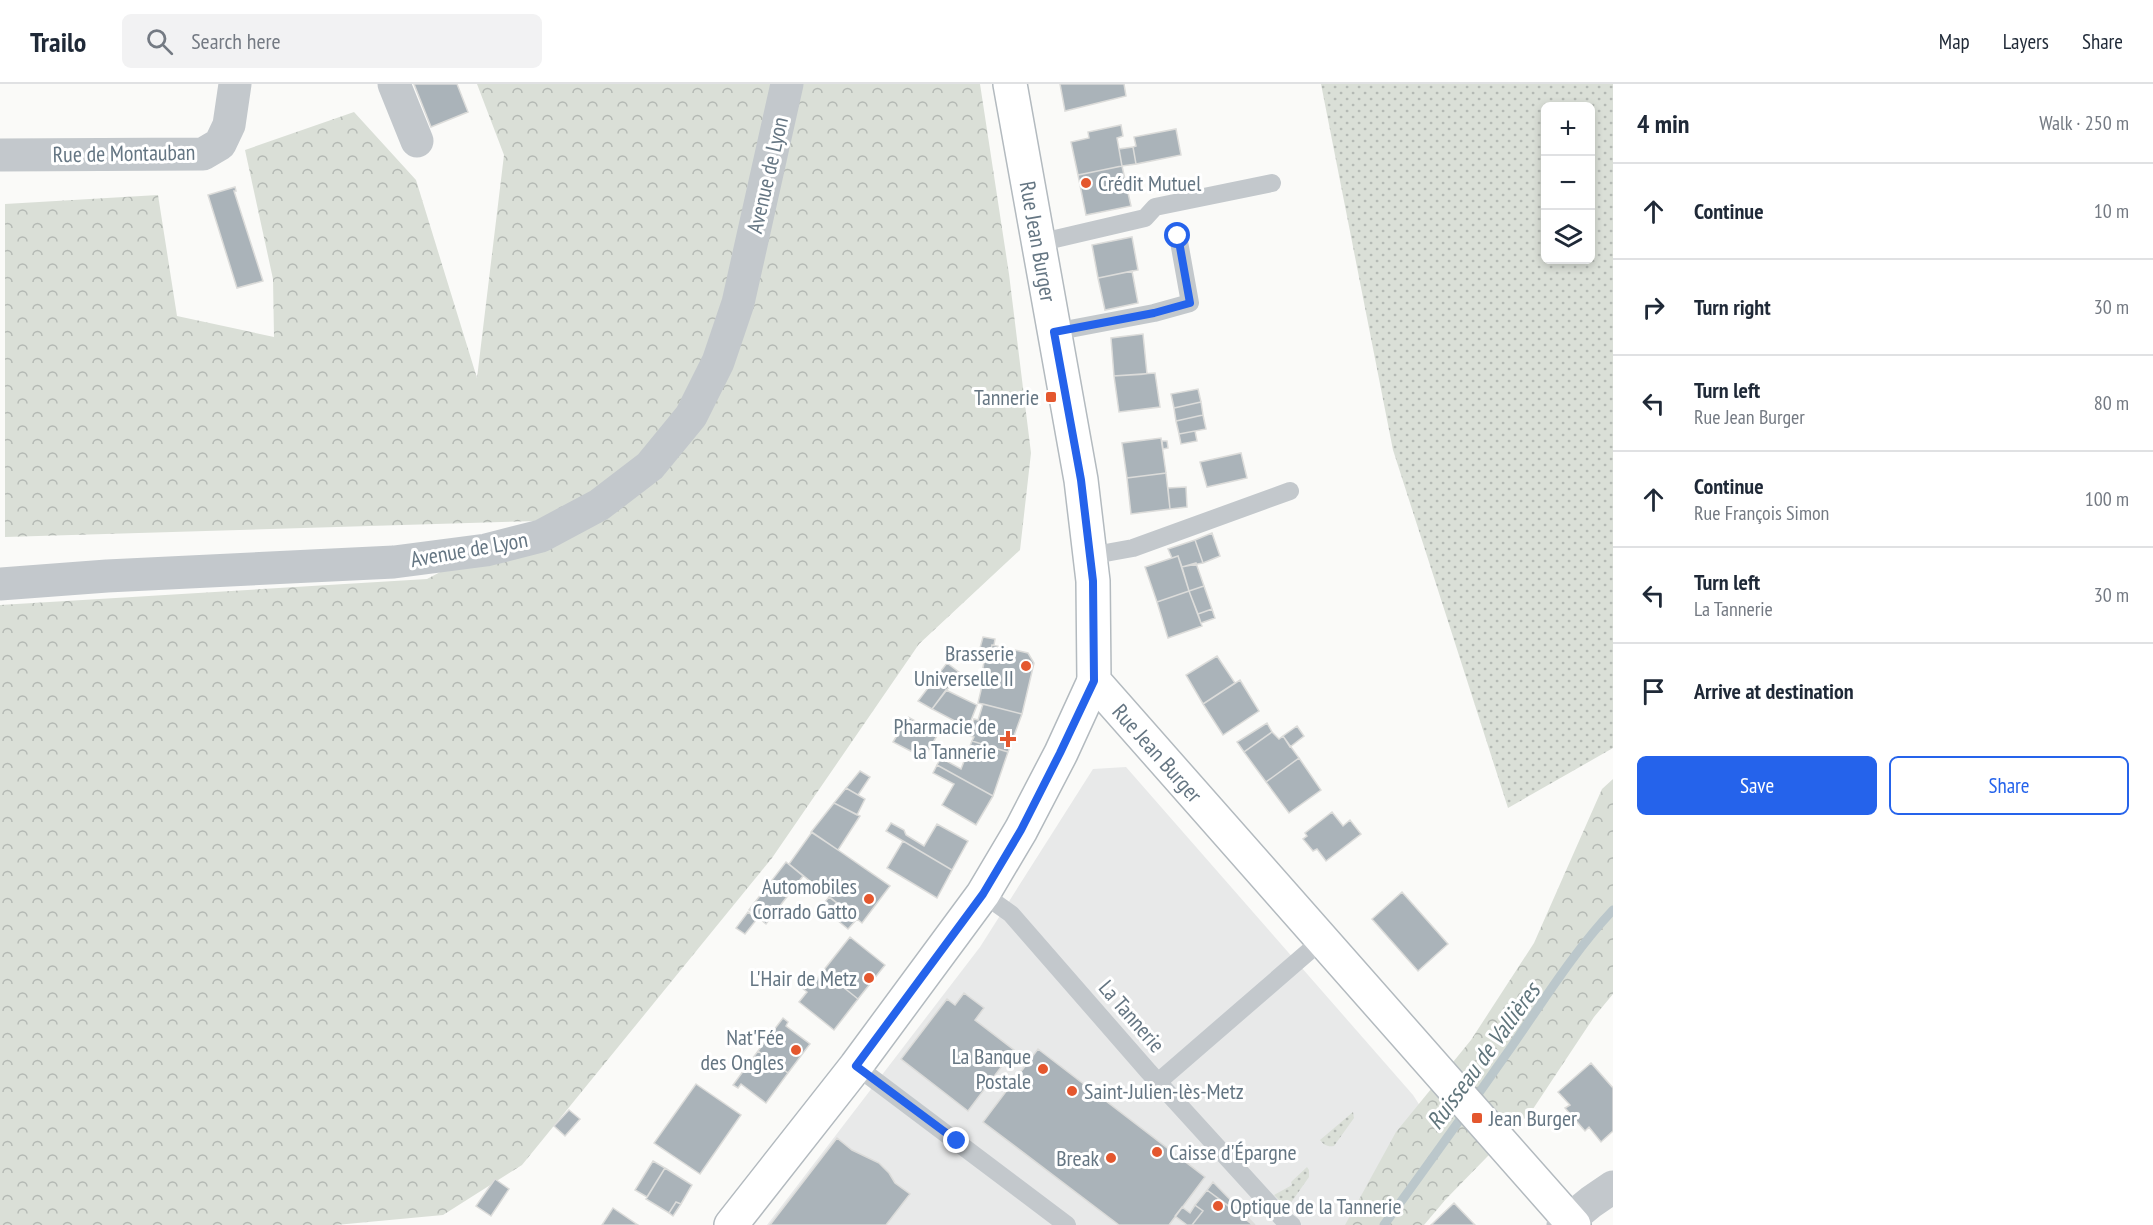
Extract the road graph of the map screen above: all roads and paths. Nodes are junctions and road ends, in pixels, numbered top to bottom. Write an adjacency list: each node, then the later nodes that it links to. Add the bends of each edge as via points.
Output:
1 (235, 84): 6 (street, Rue de Montauban, via 229,125 220,144 203,154)
2 (394, 84): 5 (street)
3 (787, 84): 13 (street, Avenue de Lyon, via 738,303 718,362 691,416 650,466 599,505 541,536 486,550 394,562)
4 (1010, 84): 9 (main road, Rue Jean Burger)
5 (417, 141)
6 (0, 155)
7 (1272, 183): 9 (lane, via 1155,207 1145,218)
8 (1178, 236): 10 (lane, via 1190,303)
9 (1038, 243): 10 (main road, Rue Jean Burger)
10 (1054, 332): 12 (main road, Rue Jean Burger, via 1081,480)
11 (1290, 491): 12 (lane, via 1132,548)
12 (1089, 556): 14 (main road, Rue Jean Burger)
13 (0, 584)
14 (1094, 681): 15 (main road, via 1021,830); 16 (main road, Rue Jean Burger)
15 (983, 894): 17 (main road); 18 (lane, La Tannerie, via 1011,914)
16 (1322, 940): 18 (lane); 20 (main road, Rue Jean Burger)
17 (856, 1066): 21 (main road); 22 (lane)
18 (1158, 1082): 23 (lane, La Tannerie)
19 (1613, 1187): 20 (street)
20 (1569, 1223)
21 (731, 1225)
22 (1067, 1225)
23 (1292, 1225)

